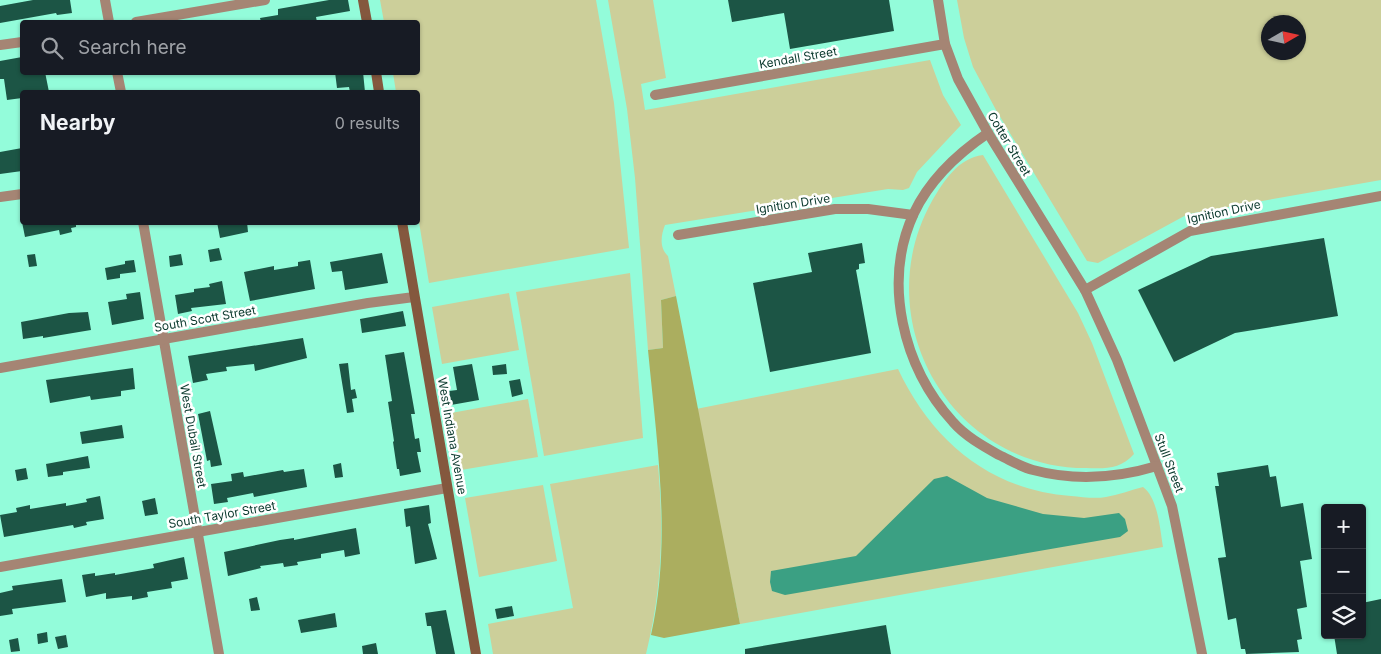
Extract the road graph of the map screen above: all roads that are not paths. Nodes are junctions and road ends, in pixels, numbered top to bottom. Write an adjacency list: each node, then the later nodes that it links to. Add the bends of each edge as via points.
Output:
1 (105, 0): 5 (street)
2 (265, 0): 6 (street)
3 (363, 0): 7 (street)
4 (938, 0): 9 (street, Cotter Street)
5 (108, 20)
6 (148, 20)
7 (367, 20)
8 (20, 42): 10 (street)
9 (945, 44): 15 (street, Kendall Street); 16 (street, Cotter Street, via 958,79)
10 (0, 45)
11 (118, 75): 13 (street)
12 (376, 75): 14 (street)
13 (121, 90)
14 (379, 90)
15 (655, 95)
16 (988, 133): 20 (street, via 956,156 924,196); 24 (street, Cotter Street)
17 (20, 194): 19 (street)
18 (1381, 196): 24 (street, Ignition Drive, via 1190,231)
19 (0, 198)
20 (913, 216): 23 (street, Ignition Drive, via 868,209 835,209); 28 (street, via 900,271 903,330 916,367 953,423 990,450 1032,470 1093,477)
21 (144, 225): 26 (street, West Dubail Street)
22 (402, 225): 25 (street, West Indiana Avenue)
23 (678, 235)
24 (1085, 290): 28 (street, Stull Street, via 1117,360)
25 (414, 297): 26 (street, South Scott Street); 29 (street, West Indiana Avenue)
26 (163, 338): 27 (street, South Scott Street); 30 (street, West Dubail Street)
27 (0, 368)
28 (1157, 466): 34 (street, Stull Street, via 1175,517)
29 (448, 488): 30 (street, South Taylor Street); 33 (street, West Indiana Avenue)
30 (197, 532): 31 (street, South Taylor Street); 32 (street, West Dubail Street)
31 (0, 567)
32 (219, 654)
33 (476, 654)
34 (1202, 654)

